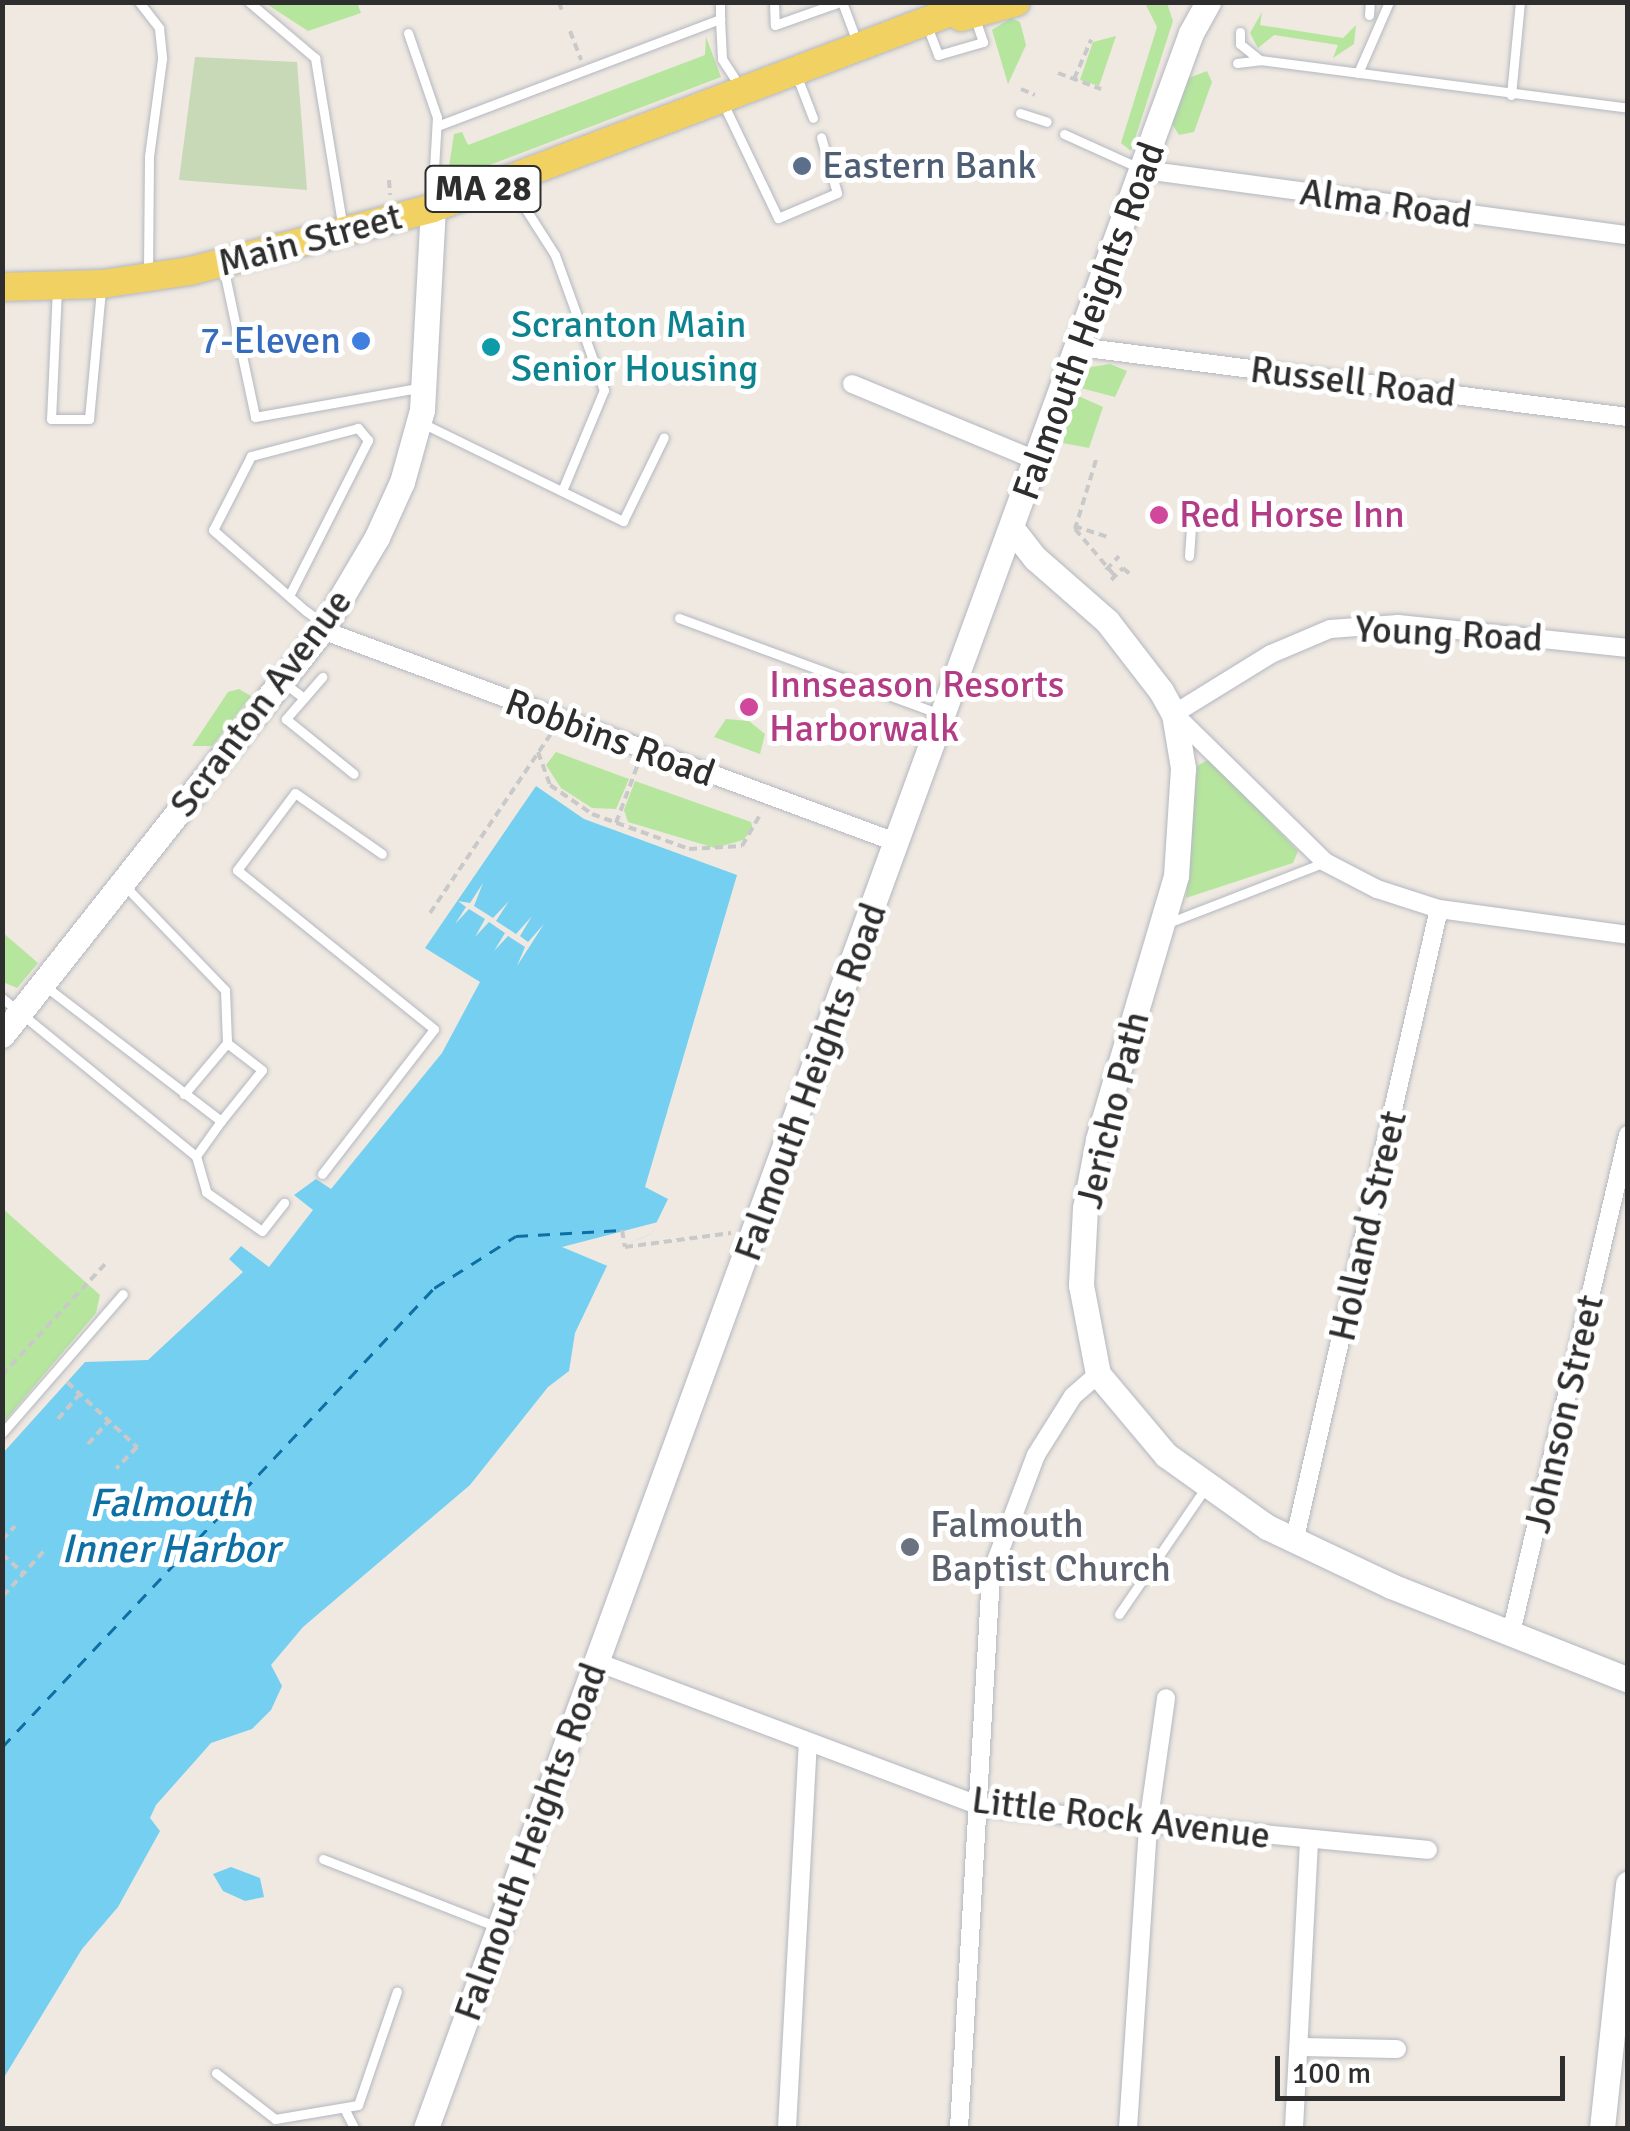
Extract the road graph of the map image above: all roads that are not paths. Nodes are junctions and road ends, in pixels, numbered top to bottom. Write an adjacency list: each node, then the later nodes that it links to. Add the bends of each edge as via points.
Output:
1 (139, 2): 38 (lane, via 159,28 162,59 148,168)
2 (249, 2): 35 (lane, via 315,58)
3 (720, 2): 14 (lane)
4 (774, 2): 5 (lane, via 775,25)
5 (841, 2): 18 (lane)
6 (1016, 2): 12 (main road, Main Street / MA 28)
7 (1189, 2): 17 (street, Falmouth Heights Road)
8 (1208, 2): 17 (street, Falmouth Heights Road)
9 (1370, 2): 13 (lane)
10 (1389, 2): 21 (lane)
11 (1520, 2): 24 (lane)
12 (976, 8): 18 (main road, Main Street / MA 28)
13 (1368, 15)
14 (720, 19): 23 (lane); 29 (lane)
15 (1240, 32): 19 (lane, via 1240,44)
16 (408, 33): 29 (lane)
17 (1190, 33): 32 (street, Falmouth Heights Road)
18 (860, 50): 22 (main road, Main Street / MA 28)
19 (1260, 60): 20 (lane); 21 (lane)
20 (1238, 62)
21 (1358, 72): 24 (lane)
22 (796, 73): 23 (main road, Main Street / MA 28); 27 (lane)
23 (732, 95): 31 (lane, via 781,219 837,192); 33 (main road, Main Street / MA 28)
24 (1510, 95): 25 (lane)
25 (1628, 108)
26 (1021, 116): 28 (lane)
27 (814, 118)
28 (1047, 125)
29 (437, 126): 34 (lane)
30 (1065, 131): 32 (lane)
31 (820, 138)
32 (1144, 170): 36 (street, Alma Road); 42 (street, Falmouth Heights Road)
33 (508, 180): 34 (main road, Main Street / MA 28); 49 (lane, via 555,255 604,390)
34 (432, 208): 35 (main road, Main Street / MA 28); 44 (street, Scranton Avenue)
35 (343, 232): 37 (main road, Main Street / MA 28)
36 (1628, 235)
37 (222, 263): 38 (main road, Main Street / MA 28); 44 (lane, via 254,416)
38 (149, 278): 39 (main road, Main Street / MA 28)
39 (102, 284): 40 (main road, Main Street / MA 28); 40 (lane, via 89,420 51,420)
40 (57, 286): 41 (main road, Main Street / MA 28)
41 (2, 288)
42 (1079, 347): 45 (street, Russell Road); 48 (street, Falmouth Heights Road)
43 (852, 384): 48 (street)
44 (426, 386): 46 (street, Scranton Avenue)
45 (1628, 417)
46 (420, 421): 49 (lane); 55 (street, Scranton Avenue, via 386,518)
47 (664, 437): 49 (lane, via 623,521)
48 (1038, 462): 51 (street, Falmouth Heights Road)
49 (562, 491)
50 (1191, 528): 52 (lane)
51 (1014, 530): 60 (street, Jericho Path, via 1035,558 1107,621); 61 (street, Falmouth Heights Road)
52 (1189, 556)
53 (289, 596): 53 (lane, via 213,530 251,456 358,428 368,440); 55 (lane)
54 (678, 618): 61 (lane)
55 (324, 628): 58 (street, Scranton Avenue); 63 (street, Robbins Road)
56 (1628, 648): 60 (street, Young Road, via 1398,624 1330,629 1271,654)
57 (322, 677): 59 (lane)
58 (282, 681): 59 (lane); 66 (street, Scranton Avenue)
59 (304, 698): 62 (lane, via 286,719)
60 (1174, 714): 65 (street); 68 (street, Jericho Path, via 1184,808)
61 (944, 716): 63 (street, Falmouth Heights Road)
62 (354, 774)
63 (898, 842): 87 (street, Falmouth Heights Road)
64 (382, 854): 78 (lane, via 295,793 237,870 434,1028)
65 (1325, 862): 67 (street); 68 (lane)
66 (123, 884): 70 (street, Scranton Avenue); 73 (lane, via 217,976 225,990)
67 (1439, 909): 69 (street); 84 (street, Holland Street)
68 (1166, 924): 81 (street, Jericho Path, via 1102,1128 1086,1208 1081,1284)
69 (1628, 936)
70 (43, 984): 71 (street, Scranton Avenue); 74 (lane)
71 (12, 1005): 72 (street, Scranton Avenue); 77 (lane)
72 (2, 1035)
73 (228, 1043): 74 (lane); 75 (lane, via 262,1070)
74 (184, 1094): 75 (lane)
75 (220, 1121): 77 (lane)
76 (1628, 1136): 86 (street, Johnson Street)
77 (196, 1156): 79 (lane, via 206,1192 262,1231)
78 (322, 1174)
79 (284, 1203)
80 (124, 1294): 82 (lane)
81 (1098, 1374): 83 (street, Jericho Path, via 1152,1442); 91 (street, via 1073,1396 1036,1456 994,1561 985,1626)
82 (2, 1433)
83 (1206, 1488): 84 (street, Jericho Path); 85 (lane)
84 (1294, 1542): 86 (street, Jericho Path)
85 (1119, 1614)
86 (1511, 1634): 88 (street, Jericho Path)
87 (597, 1662): 90 (street, Little Rock Avenue); 97 (street, Falmouth Heights Road)
88 (1628, 1680)
89 (1166, 1698): 92 (street)
90 (808, 1744): 91 (street, Little Rock Avenue); 105 (street)
91 (982, 1807): 92 (street, Little Rock Avenue); 106 (street)
92 (1148, 1825): 93 (street, Little Rock Avenue); 107 (street)
93 (1309, 1842): 94 (street, Little Rock Avenue); 99 (street)
94 (1428, 1850)
95 (323, 1859): 97 (lane)
96 (1628, 1883): 109 (street)
97 (498, 1928): 104 (street, Falmouth Heights Road)
98 (397, 1991): 102 (lane, via 358,2105)
99 (1299, 2047): 100 (street); 108 (street)
100 (1397, 2049)
101 (216, 2073): 102 (lane, via 275,2119)
102 (346, 2110): 103 (lane)
103 (354, 2128)
104 (426, 2128)
105 (788, 2128)
106 (959, 2128)
107 (1128, 2128)
108 (1294, 2128)
109 (1602, 2128)

